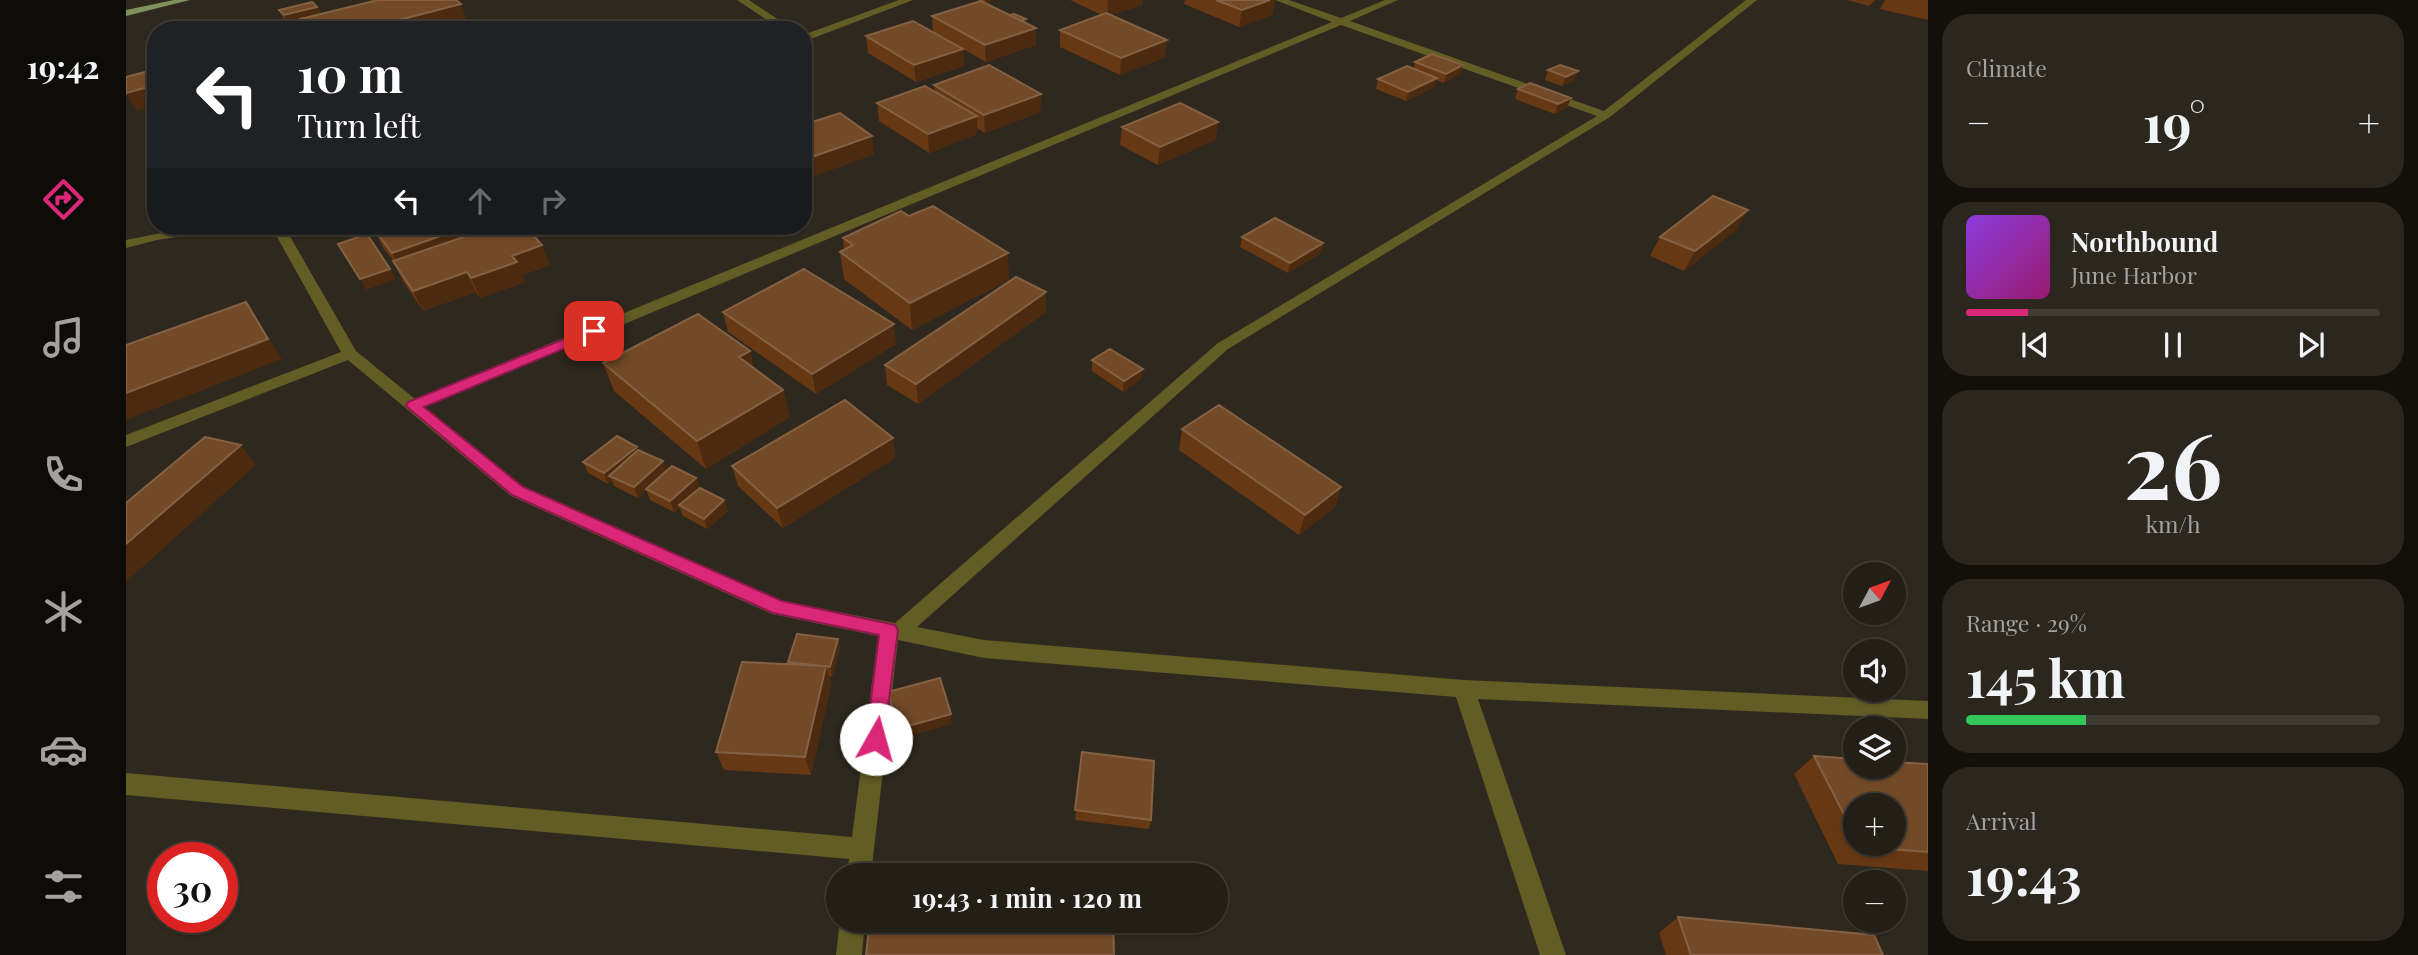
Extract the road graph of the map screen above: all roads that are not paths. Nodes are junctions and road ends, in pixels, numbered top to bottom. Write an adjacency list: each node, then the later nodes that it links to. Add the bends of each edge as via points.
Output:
1 (742, 0): 6 (street)
2 (908, 0): 8 (street)
3 (1280, 0): 7 (street)
4 (1393, 0): 7 (street)
5 (1752, 0): 9 (street)
6 (775, 21)
7 (1342, 21): 9 (street); 14 (street)
8 (812, 36)
9 (1606, 115): 16 (street, via 1223,346)
10 (162, 235): 12 (street)
11 (282, 235): 13 (street)
12 (126, 244)
13 (350, 354): 14 (street); 15 (street)
14 (413, 406): 16 (street, via 517,491 779,608)
15 (126, 441)
16 (894, 631): 17 (street, via 984,649); 20 (street)
17 (1464, 689): 18 (street); 24 (street)
18 (1928, 710)
19 (126, 784): 20 (street)
20 (862, 849): 21 (street)
21 (860, 863)
22 (852, 933): 23 (street)
23 (849, 955)
24 (1553, 955)

